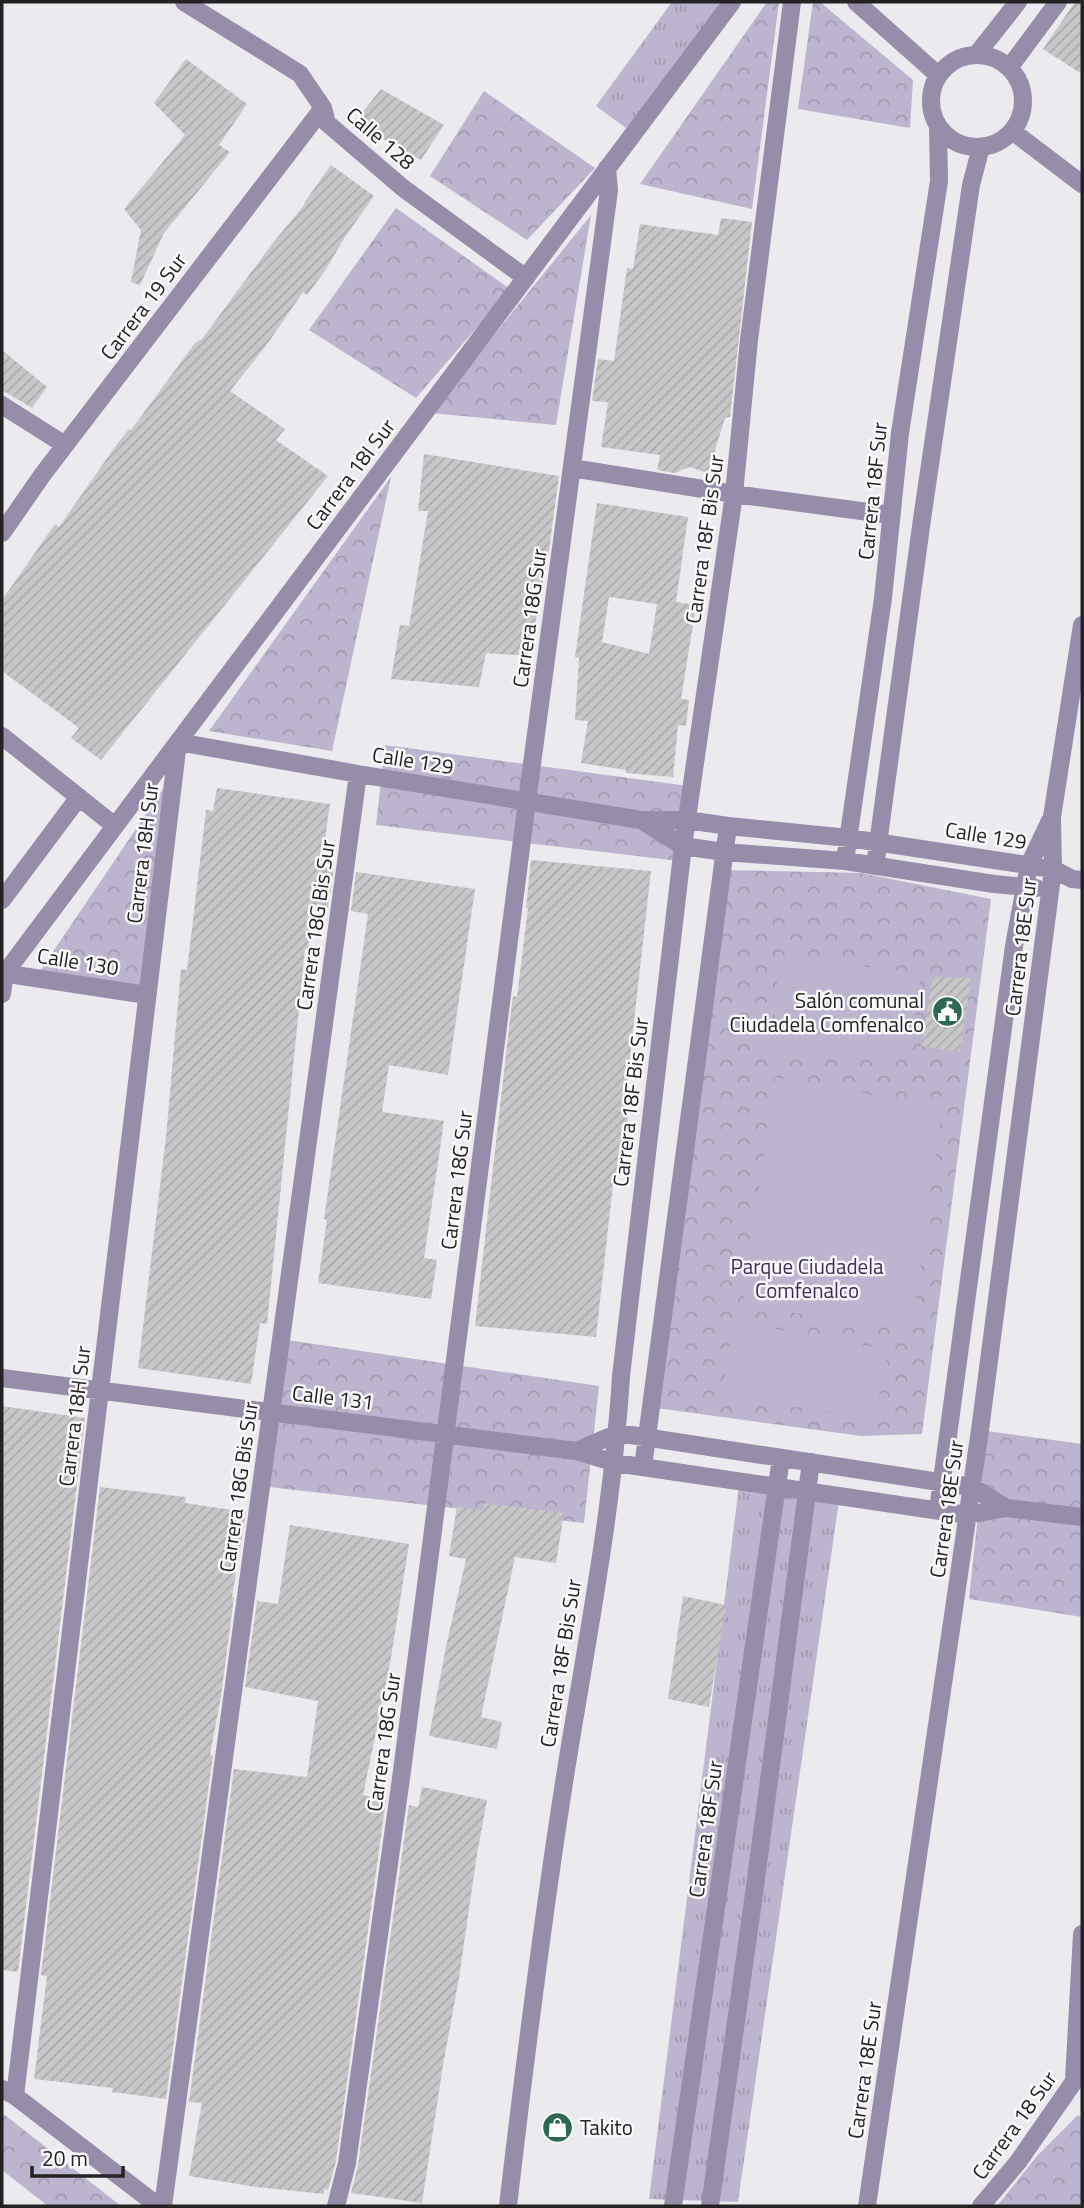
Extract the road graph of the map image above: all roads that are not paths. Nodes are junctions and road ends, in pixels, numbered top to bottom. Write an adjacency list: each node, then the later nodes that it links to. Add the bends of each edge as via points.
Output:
1 (184, 2): 10 (street, Calle 128, via 300,74)
2 (732, 2): 14 (street, Carrera 18I Sur)
3 (792, 2): 20 (street, Carrera 18F Bis Sur)
4 (856, 2): 9 (street)
5 (1017, 2): 7 (street)
6 (1058, 2): 8 (street)
7 (976, 55): 8 (street); 9 (street, via 961,58)
8 (1009, 68): 12 (street, via 1017,79 1022,106)
9 (938, 75): 11 (street, via 931,102)
10 (323, 108): 16 (street, Calle 128, via 327,123 403,188); 18 (street, Carrera 19 Sur)
11 (938, 126): 13 (street, via 956,143); 21 (street, Carrera 18F Sur, via 939,181)
12 (1012, 131): 13 (street); 15 (street)
13 (981, 147): 35 (street, via 971,185 928,479)
14 (607, 168): 16 (street, Carrera 18I Sur); 19 (street, Carrera 18G Sur, via 609,190)
15 (1082, 184)
16 (526, 278): 25 (street, Carrera 18I Sur)
17 (2, 405): 18 (street)
18 (65, 445): 22 (street, Carrera 19 Sur)
19 (572, 468): 20 (street); 28 (street, Carrera 18G Sur)
20 (734, 494): 21 (street); 31 (street, Carrera 18F Bis Sur)
21 (891, 515): 34 (street, Carrera 18F Sur)
22 (2, 533)
23 (1082, 625): 29 (street, Carrera 18E Sur)
24 (2, 736): 27 (street)
25 (178, 742): 26 (street, Calle 129); 32 (street, Carrera 18I Sur); 48 (street, Carrera 18H Sur)
26 (358, 774): 28 (street, Calle 129); 51 (street, Carrera 18G Bis Sur)
27 (79, 797): 32 (street); 45 (street)
28 (527, 801): 30 (street, Calle 129); 53 (street, Carrera 18G Sur)
29 (1052, 817): 39 (street, Carrera 18E Sur); 41 (street, Carrera 18E Sur)
30 (641, 820): 31 (street, Calle 129); 36 (street, Calle 129)
31 (687, 820): 33 (street, Calle 129); 36 (street, Carrera 18F Bis Sur)
32 (115, 826): 46 (street, Carrera 18I Sur)
33 (728, 826): 34 (street, Calle 129); 37 (street)
34 (849, 838): 35 (street, Calle 129); 38 (street, Carrera 18F Sur)
35 (880, 842): 39 (street, Calle 129); 40 (street)
36 (683, 846): 37 (street, Calle 129); 52 (street, Carrera 18F Bis Sur)
37 (724, 852): 38 (street, Calle 129); 54 (street)
38 (845, 861): 40 (street, Calle 129)
39 (1030, 865): 41 (street, Calle 129); 43 (street, Carrera 18E Sur)
40 (875, 866): 43 (street, Calle 129)
41 (1053, 869): 42 (street, Calle 129); 44 (street, Carrera 18E Sur)
42 (1077, 879): 44 (street, Calle 129)
43 (1027, 887): 44 (street, Calle 129); 60 (street, Carrera 18E Sur, via 1014,946)
44 (1050, 889): 62 (street, Carrera 18E Sur)
45 (2, 900)
46 (3, 973): 47 (street); 48 (street, Calle 130)
47 (2, 994)
48 (147, 995): 50 (street, Carrera 18H Sur)
49 (2, 1378): 50 (street, Calle 131)
50 (100, 1390): 51 (street, Calle 131); 70 (street, Carrera 18H Sur)
51 (272, 1412): 53 (street, Calle 131); 73 (street, Carrera 18G Bis Sur)
52 (618, 1433): 54 (street, Calle 131); 55 (street); 58 (street, Carrera 18F Bis Sur)
53 (447, 1435): 55 (street, Calle 131); 71 (street, Carrera 18G Sur, via 351,2136)
54 (646, 1437): 56 (street, Calle 131); 59 (street)
55 (576, 1451): 58 (street, Calle 131)
56 (781, 1458): 57 (street, Calle 131); 61 (street, Carrera 18F Sur)
57 (811, 1462): 60 (street, Calle 131); 63 (street)
58 (615, 1463): 59 (street, Calle 131); 74 (street, Carrera 18F Bis Sur, via 528,2032)
59 (643, 1467): 61 (street, Calle 131)
60 (942, 1483): 62 (street, Calle 131); 65 (street, Carrera 18E Sur)
61 (777, 1487): 63 (street, Calle 131); 75 (street, Carrera 18F Sur)
62 (972, 1487): 64 (street, Calle 131); 66 (street, Carrera 18E Sur)
63 (806, 1491): 65 (street, Calle 131); 76 (street)
64 (1006, 1508): 66 (street, Calle 131); 67 (street, Calle 131)
65 (938, 1510): 66 (street, Calle 131)
66 (967, 1515): 77 (street, Carrera 18E Sur)
67 (1082, 1517)
68 (1082, 1934): 69 (street)
69 (1080, 2078): 78 (street, Carrera 18 Sur)
70 (8, 2092): 72 (street)
71 (338, 2201)
72 (158, 2206)
73 (163, 2206)
74 (508, 2206)
75 (673, 2206)
76 (710, 2206)
77 (867, 2206)
78 (981, 2206)

